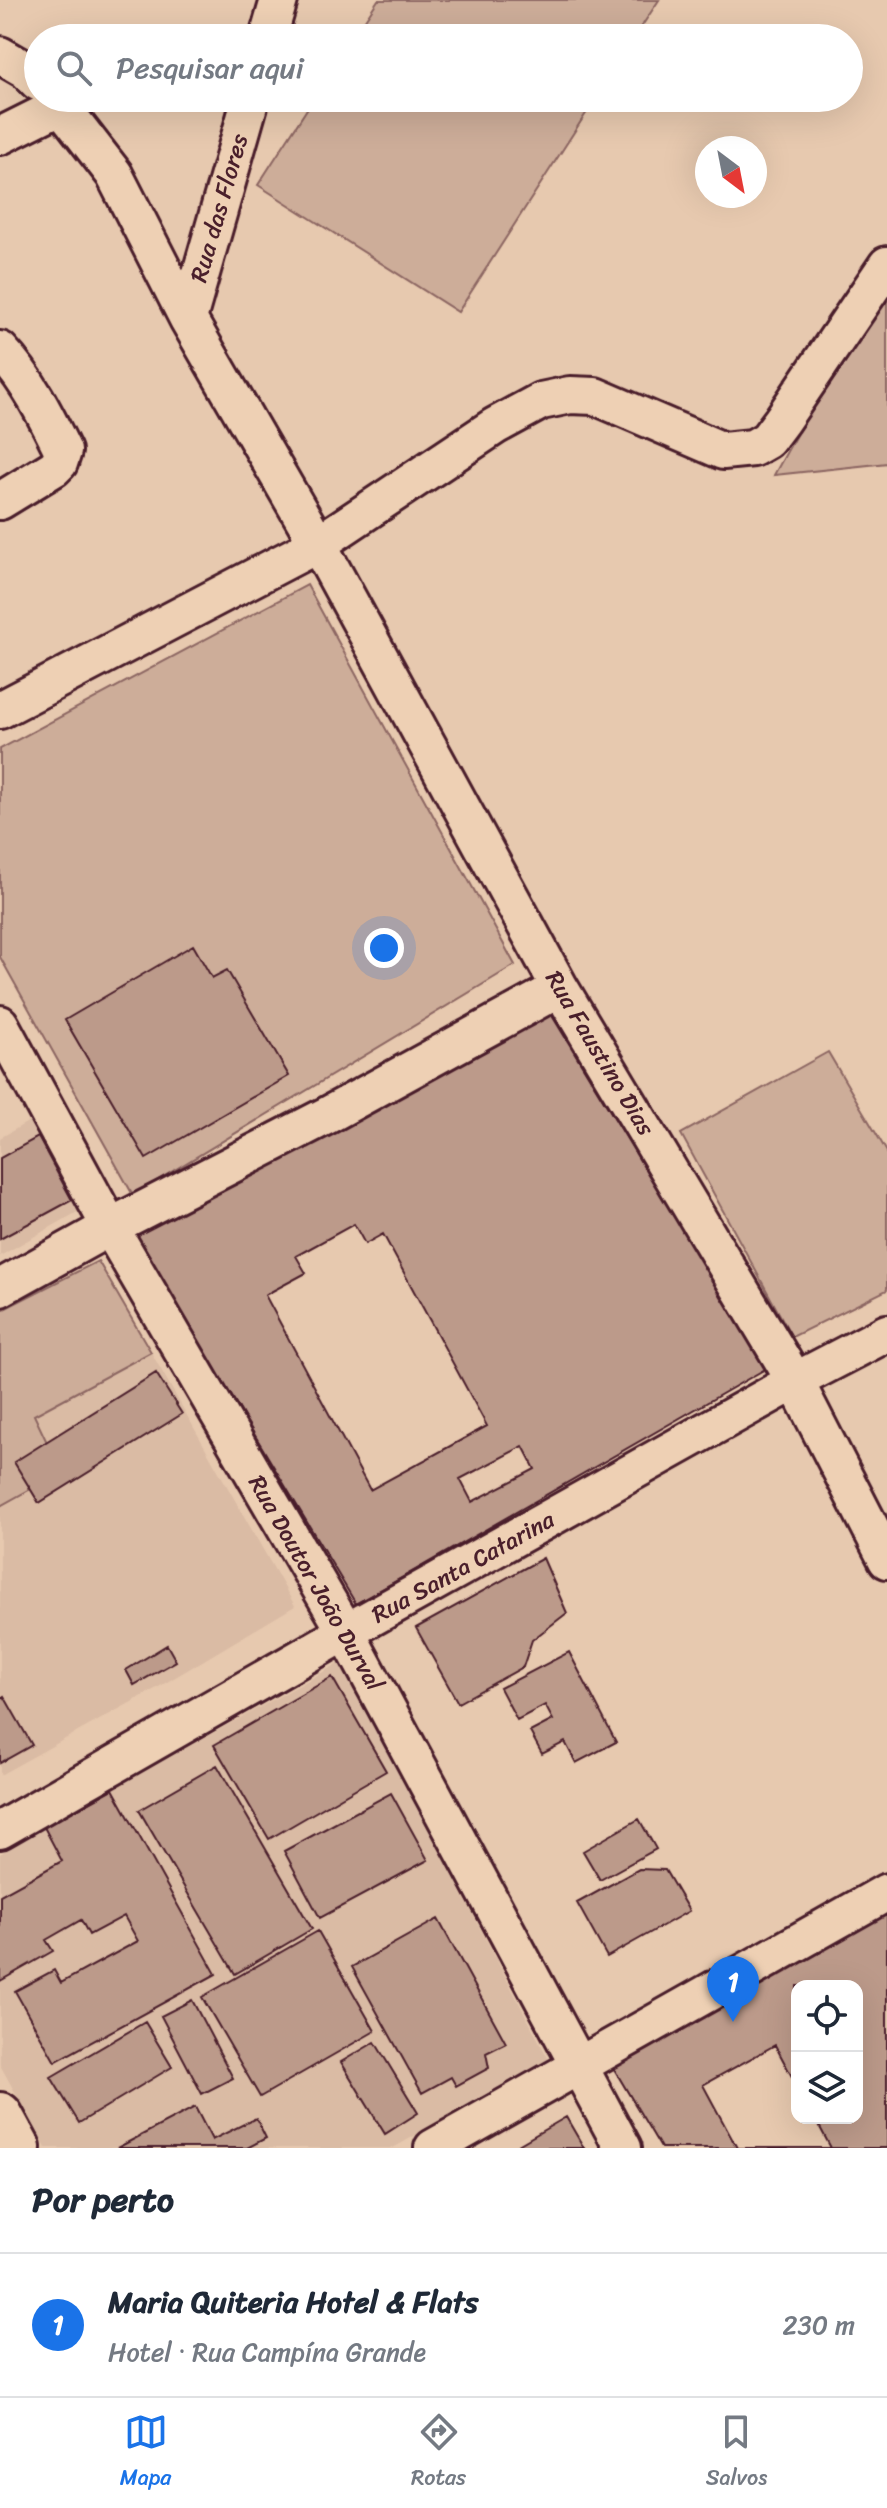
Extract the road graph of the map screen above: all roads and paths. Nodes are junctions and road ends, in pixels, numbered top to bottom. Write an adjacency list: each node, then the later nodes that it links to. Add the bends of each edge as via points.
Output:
1 (279, 0): 2 (street)
2 (272, 24)
3 (0, 55): 4 (street, Rua Faustino Dias)
4 (24, 69)
5 (30, 112): 8 (street)
6 (65, 112): 10 (street, Rua Faustino Dias, via 114,174)
7 (247, 112): 10 (street, Rua das Flores)
8 (0, 136)
9 (886, 268): 13 (street, via 782,420 753,448 723,451 595,396 541,401)
10 (188, 319): 13 (street, Rua Faustino Dias)
11 (0, 350): 12 (street, via 63,451 54,468)
12 (0, 501)
13 (318, 544): 14 (street); 15 (street, Rua Faustino Dias)
14 (0, 710)
15 (560, 988): 17 (street); 20 (street, Rua Faustino Dias)
16 (0, 1024): 17 (street, Rua Doutor João Durval)
17 (110, 1227): 18 (street); 22 (street, Rua Doutor João Durval)
18 (0, 1288)
19 (887, 1333): 20 (street, Rua Santa Catarina)
20 (795, 1381): 21 (street, Rua Faustino Dias); 22 (street, Rua Santa Catarina)
21 (887, 1560)
22 (346, 1632): 23 (street, Rua Santa Catarina); 25 (street, Rua Doutor João Durval)
23 (0, 1830)
24 (887, 1892): 25 (street)
25 (577, 2065): 28 (street); 29 (street, Rua Doutor João Durval)
26 (0, 2115): 27 (main road)
27 (18, 2148)
28 (433, 2148)
29 (623, 2148)

